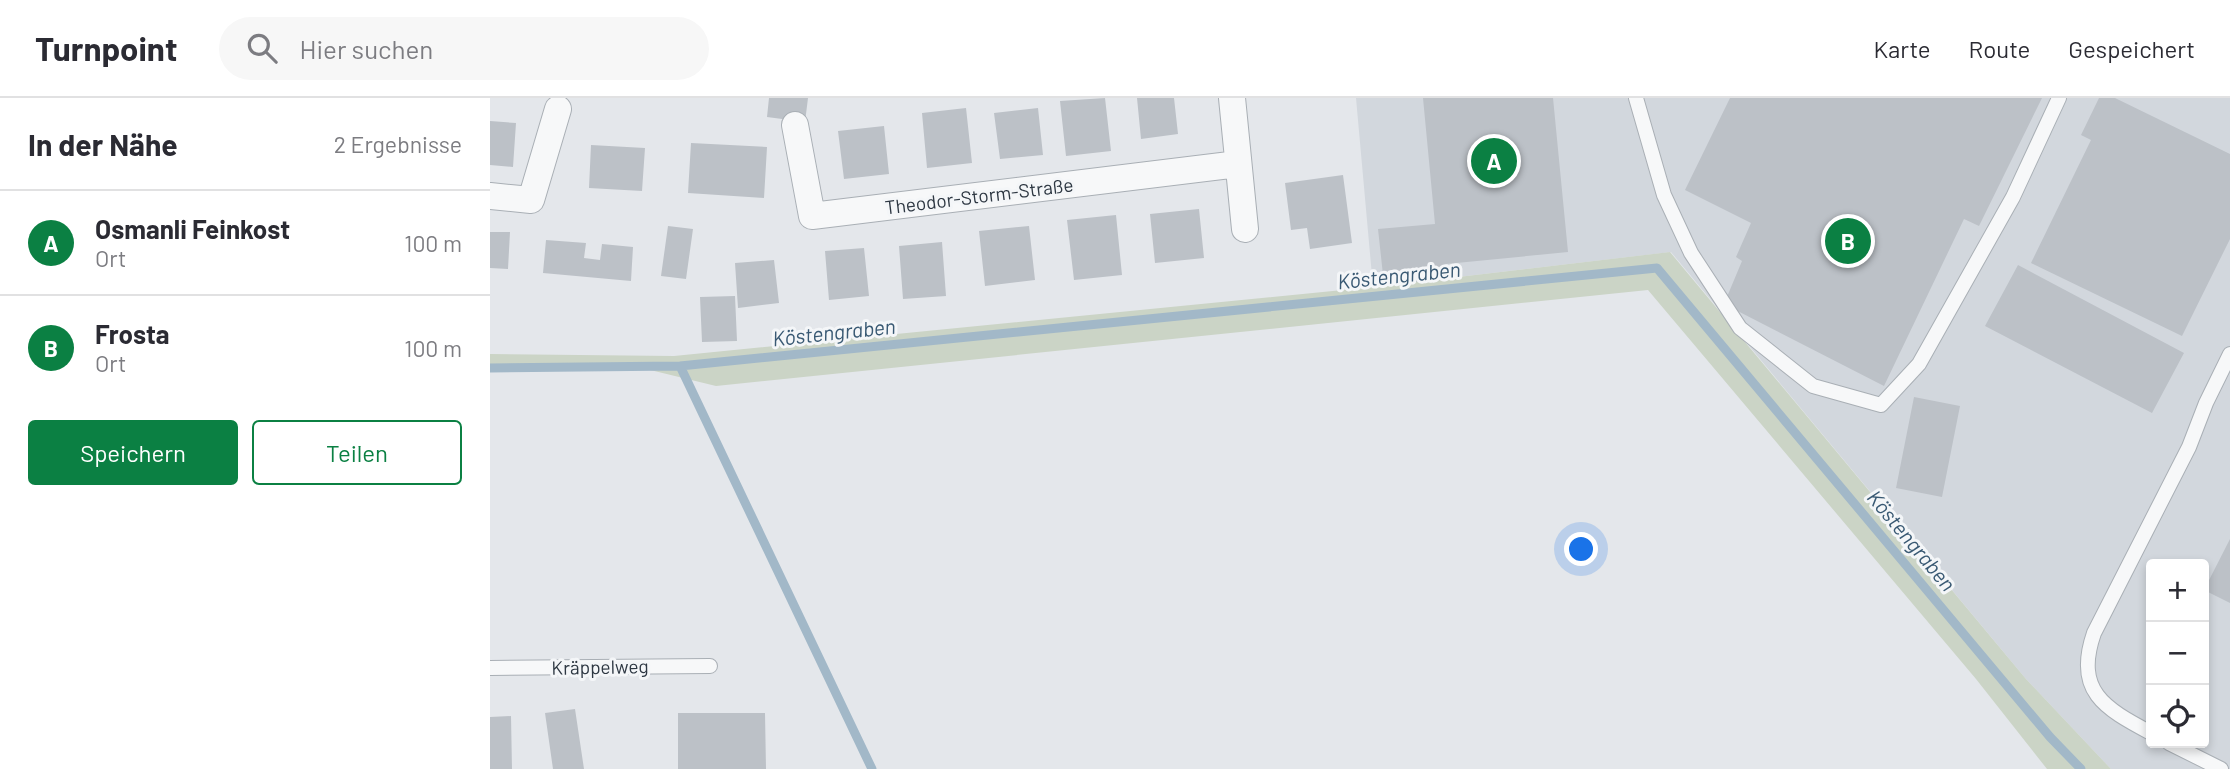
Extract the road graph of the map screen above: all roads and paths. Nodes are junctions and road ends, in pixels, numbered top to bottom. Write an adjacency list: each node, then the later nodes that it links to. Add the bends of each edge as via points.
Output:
1 (1232, 98): 6 (street)
2 (1636, 98): 3 (lane, via 1664,195 1691,253 1740,328 1813,386 1881,405 1919,364 2013,197)
3 (2059, 98)
4 (558, 109): 7 (street, via 531,200)
5 (795, 125): 6 (street, Theodor-Storm-Straße, via 813,216)
6 (1238, 164): 8 (street)
7 (490, 196)
8 (1245, 229)
9 (2230, 354): 12 (lane, via 2189,447 2094,633 2087,659 2086,672 2100,701)
10 (710, 666): 11 (lane, Kräppelweg)
11 (490, 668)
12 (2146, 730)
13 (2179, 748): 14 (lane)
14 (2221, 769)

